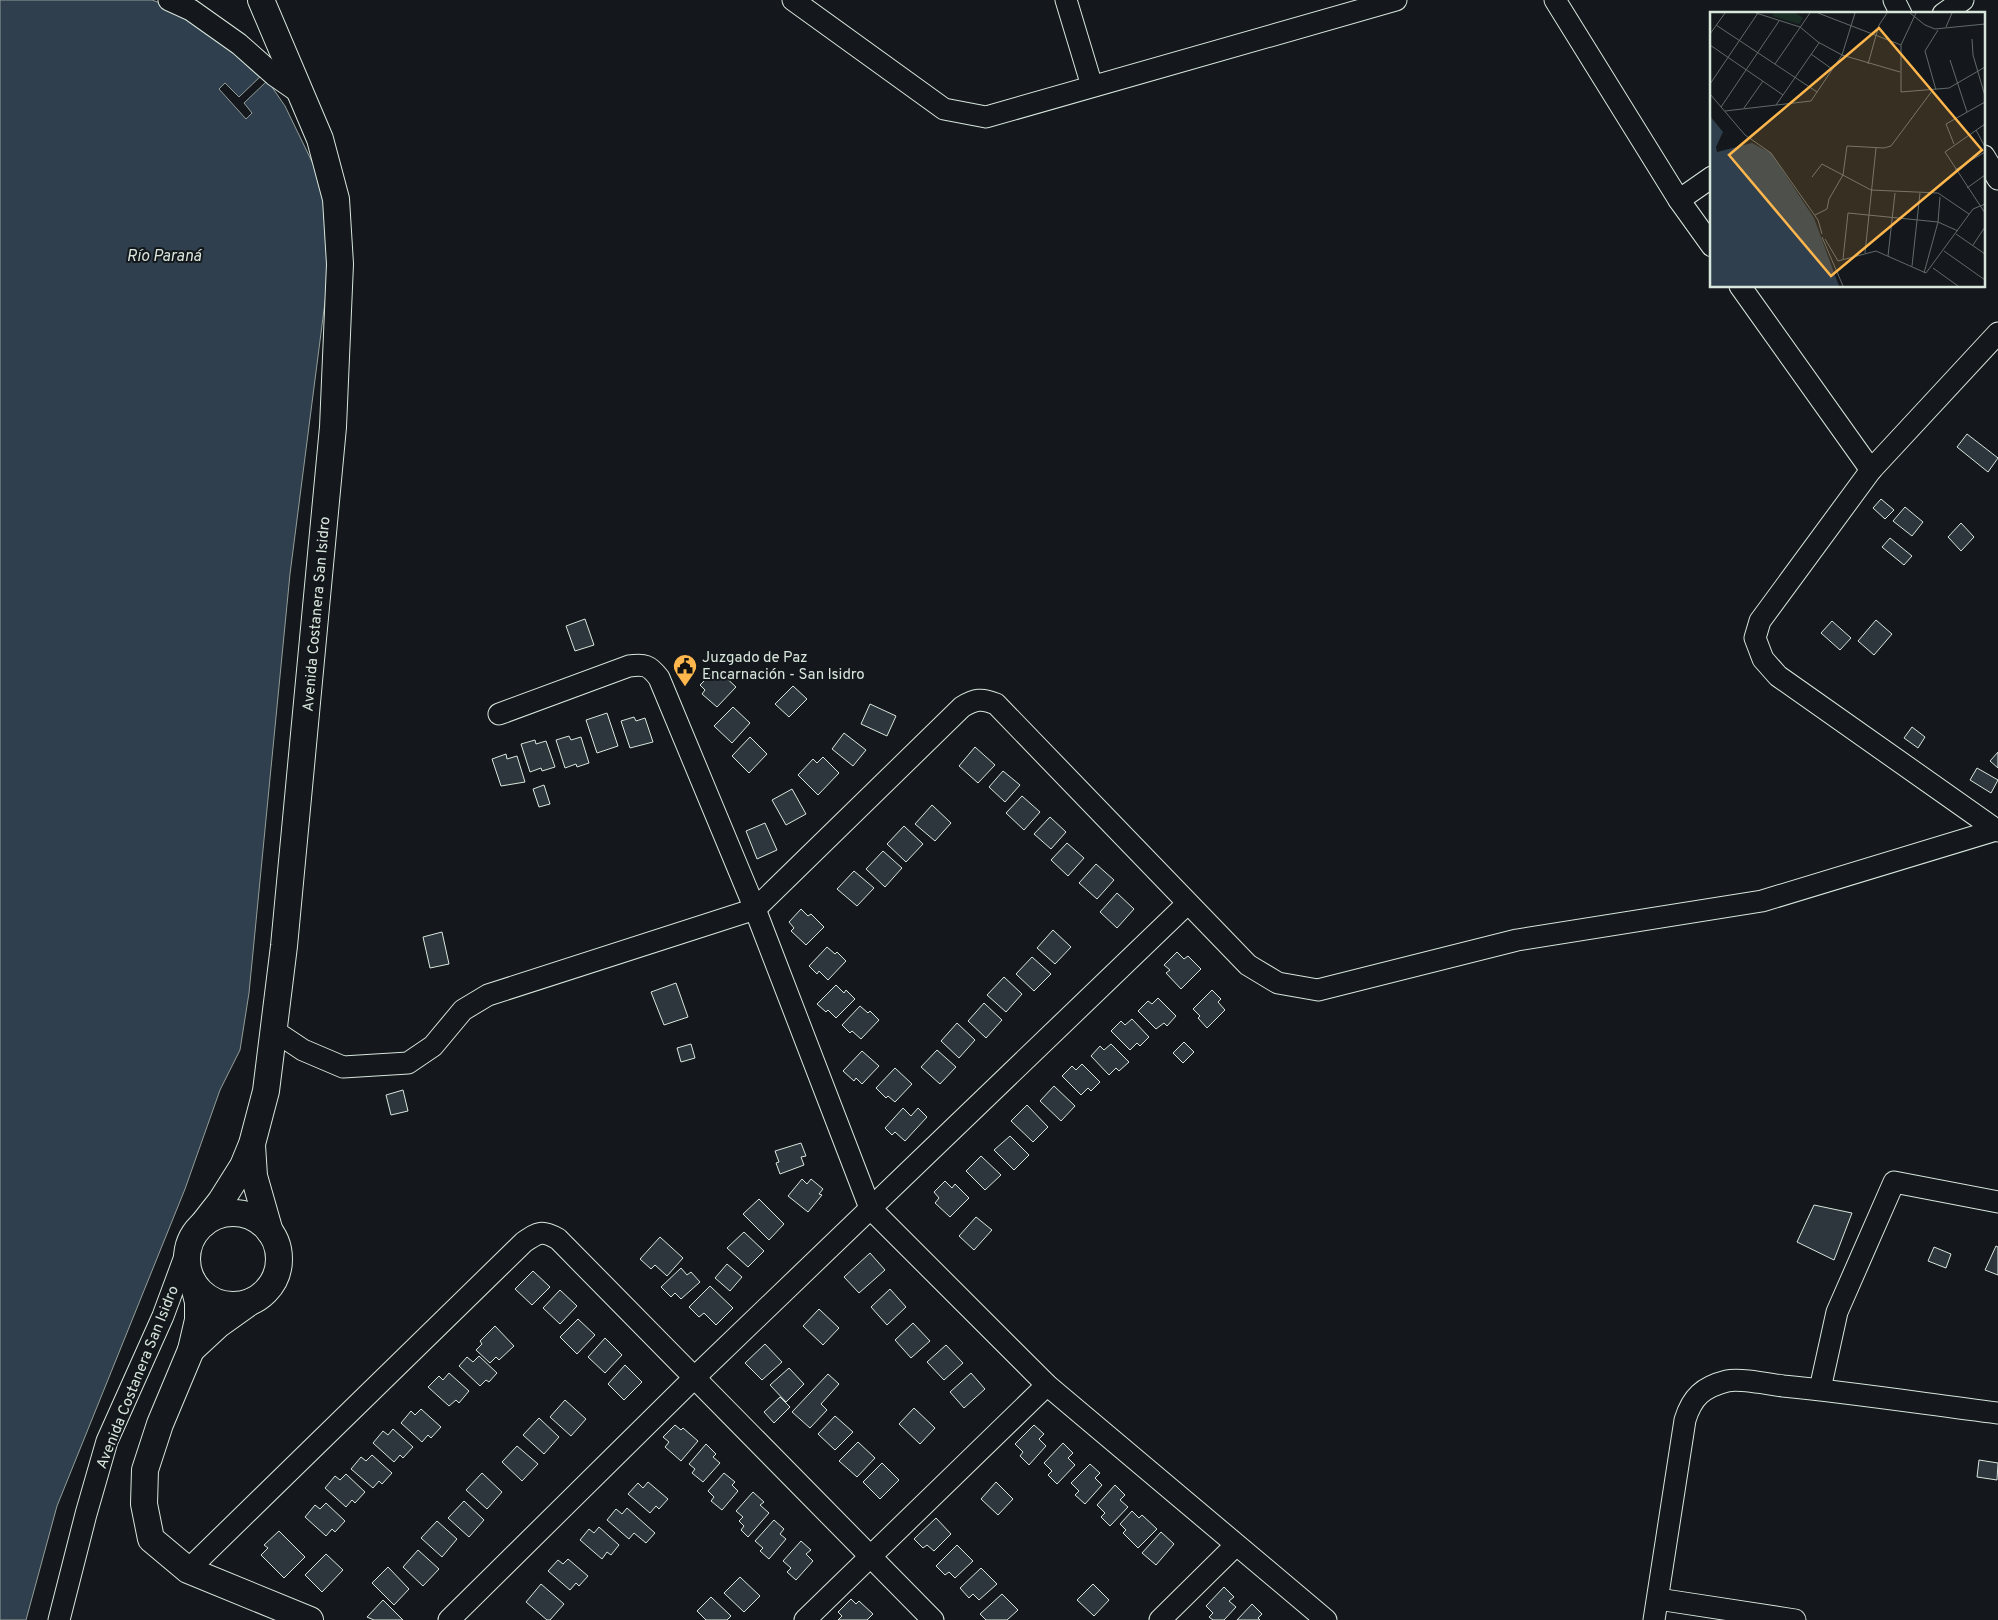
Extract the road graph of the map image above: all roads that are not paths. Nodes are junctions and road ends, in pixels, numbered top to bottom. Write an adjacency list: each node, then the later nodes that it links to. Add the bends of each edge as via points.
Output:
1 (169, 0): 13 (street, via 191,10 239,44)
2 (261, 0): 13 (main road, Avenida Costanera San Isidro)
3 (793, 0): 12 (street, via 944,109 986,117)
4 (1066, 0): 12 (street)
5 (1396, 0): 9 (street)
6 (1555, 0): 17 (street)
7 (1894, 0): 10 (street)
8 (1963, 0): 11 (street)
9 (1362, 4): 12 (street)
10 (1900, 12)
11 (1945, 12)
12 (1092, 86)
13 (300, 94): 26 (main road, Avenida Costanera San Isidro, via 320,139 336,199 340,264 333,427 285,937)
14 (1986, 159): 16 (street)
15 (1710, 178): 17 (street)
16 (1998, 179)
17 (1679, 200): 18 (street)
18 (1710, 243)
19 (1741, 288): 21 (street)
20 (1998, 334): 21 (street)
21 (1871, 470): 23 (street, via 1760,621 1756,638 1763,659 1778,676)
22 (499, 714): 25 (street, via 629,666 642,664 652,669 659,678)
23 (1997, 830): 24 (street, via 1762,902 1517,940 1318,990 1278,983 1248,966)
24 (1187, 904): 25 (street, via 996,704 986,699 973,700 962,707); 29 (street)
25 (754, 909): 26 (street, via 488,995 463,1010 433,1046 408,1063 343,1066 303,1050); 29 (street)
26 (273, 1030): 27 (main road, Avenida Costanera San Isidro, via 266,1091)
27 (252, 1144): 30 (main road, Avenida Costanera San Isidro, via 243,1166); 31 (main road, via 254,1176)
28 (1998, 1202): 38 (street, via 1894,1182 1837,1312)
29 (870, 1208): 36 (street); 37 (street)
30 (203, 1224): 31 (main road, via 216,1216 230,1213 259,1221); 32 (main road, Avenida Costanera San Isidro, via 192,1236)
31 (270, 1232): 34 (main road, via 279,1257 277,1270 273,1282)
32 (187, 1251): 33 (main road, Avenida Costanera San Isidro, via 187,1267); 44 (street, Avenida Costanera San Isidro, via 163,1316 108,1441)
33 (193, 1282): 34 (main road, Avenida Costanera San Isidro, via 200,1291 220,1303 231,1305); 35 (main road, via 198,1320)
34 (254, 1300): 35 (main road)
35 (190, 1350): 42 (main road, via 145,1470 144,1504 151,1539)
36 (696, 1377): 41 (street); 42 (street, via 558,1238 546,1233 536,1234 524,1242); 46 (street)
37 (1047, 1385): 40 (street); 41 (street)
38 (1820, 1389): 39 (street); 43 (street, via 1729,1380 1711,1386 1690,1405)
39 (1998, 1413)
40 (1236, 1545): 49 (street); 50 (street)
41 (871, 1557): 47 (street); 48 (street)
42 (188, 1570): 45 (main road)
43 (1656, 1610): 51 (street)
44 (59, 1620)
45 (310, 1620)
46 (448, 1620)
47 (805, 1620)
48 (933, 1620)
49 (1160, 1620)
50 (1326, 1620)
51 (1795, 1620)

